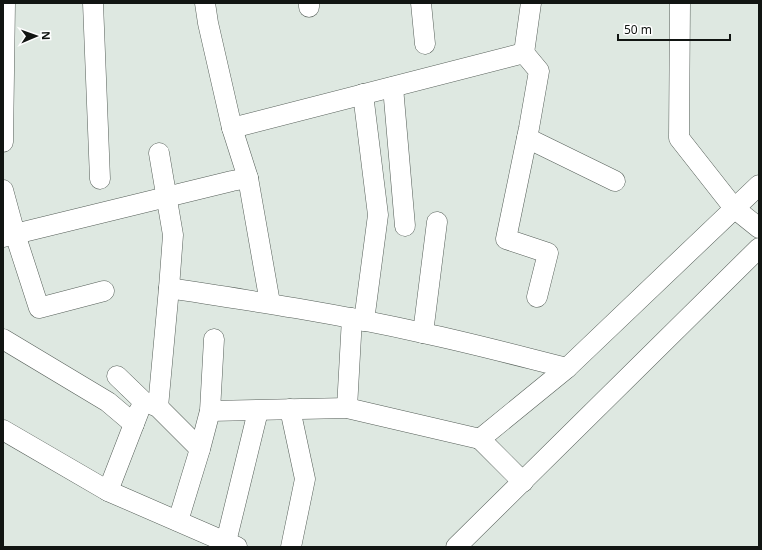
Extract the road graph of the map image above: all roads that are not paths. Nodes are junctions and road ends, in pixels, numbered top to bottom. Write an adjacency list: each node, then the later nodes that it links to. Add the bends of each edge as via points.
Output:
1 (5, 3): 13 (street)
2 (93, 3): 16 (street)
3 (205, 3): 11 (street)
4 (421, 3): 7 (street)
5 (531, 3): 8 (street)
6 (680, 3): 21 (street, via 679,138)
7 (425, 44)
8 (524, 53): 9 (street); 12 (street, via 539,71)
9 (393, 87): 10 (street); 23 (street)
10 (363, 94): 11 (street); 31 (street, via 378,215)
11 (232, 128): 15 (street)
12 (528, 138): 17 (street); 29 (street, via 506,239 548,253)
13 (3, 142)
14 (160, 153): 20 (street)
15 (248, 178): 20 (street); 30 (street)
16 (100, 179)
17 (615, 181)
18 (759, 185): 21 (street)
19 (3, 190): 25 (street)
20 (167, 197): 25 (street); 27 (street, via 172,235)
21 (734, 208): 24 (street); 35 (street)
22 (437, 222): 32 (street)
23 (404, 226)
24 (759, 228)
25 (9, 235): 28 (street, via 39,308)
26 (759, 248): 46 (street)
27 (169, 288): 30 (street); 37 (street)
28 (104, 291)
29 (537, 297)
30 (270, 303): 31 (street)
31 (358, 319): 32 (street); 38 (street)
32 (423, 333): 35 (street)
33 (3, 339): 42 (street, via 108,402)
34 (214, 339): 40 (street)
35 (567, 368): 44 (street)
36 (117, 376): 37 (street)
37 (150, 404): 42 (street); 45 (street)
38 (347, 408): 39 (street); 44 (street)
39 (290, 409): 41 (street); 50 (street, via 305,479)
40 (210, 411): 41 (street); 45 (street)
41 (258, 411): 49 (street)
42 (134, 424): 47 (street)
43 (3, 430): 47 (street)
44 (480, 439): 46 (street)
45 (200, 449): 48 (street)
46 (523, 482): 51 (street)
47 (108, 491): 48 (street)
48 (178, 521): 49 (street)
49 (232, 544)
50 (291, 547)
51 (456, 547)

